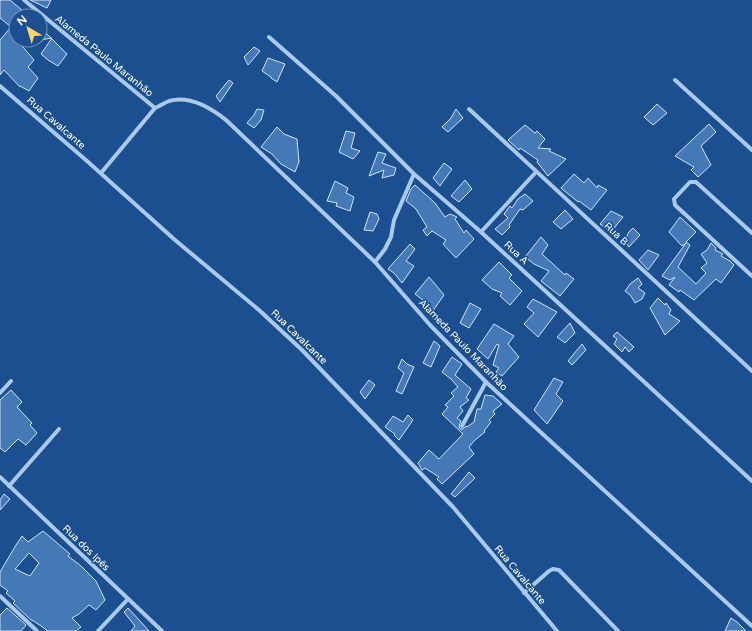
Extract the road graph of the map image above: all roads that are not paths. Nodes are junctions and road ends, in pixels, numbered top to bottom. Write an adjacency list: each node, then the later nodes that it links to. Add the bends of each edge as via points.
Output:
1 (24, 0): 5 (street, Alameda Paulo Maranhão)
2 (269, 37): 10 (street, Rua A, via 336,96)
3 (676, 80): 7 (street)
4 (0, 86): 9 (street, Rua Cavalcante)
5 (155, 108): 9 (street, Alameda Paulo Maranhão); 13 (street, Alameda Paulo Maranhão, via 175,100 188,100 216,112)
6 (469, 109): 8 (street, Rua B)
7 (752, 150)
8 (536, 172): 11 (street); 15 (street, Rua B)
9 (101, 173): 24 (street, Rua Cavalcante, via 174,240 302,350 453,507)
10 (414, 174): 11 (street, Rua A); 13 (street, via 394,220 391,237)
11 (481, 232): 22 (street, Rua A)
12 (752, 233): 14 (street, via 696,182 690,182 675,196 675,205)
13 (375, 262): 17 (street, Alameda Paulo Maranhão)
14 (752, 276)
15 (752, 371)
16 (11, 381): 18 (street)
17 (486, 382): 19 (street); 27 (street, Alameda Paulo Maranhão)
18 (0, 393)
19 (462, 426)
20 (59, 429): 23 (street)
21 (0, 477): 23 (street, Rua dos Ipês)
22 (752, 481)
23 (9, 486): 26 (street, Rua dos Ipês)
24 (524, 593): 31 (street, Rua Cavalcante); 32 (street, via 549,572 559,570)
25 (0, 596): 28 (street)
26 (128, 599): 29 (street); 30 (street, Rua dos Ipês)
27 (752, 626)
28 (38, 631)
29 (98, 631)
30 (162, 631)
31 (557, 631)
32 (618, 631)

